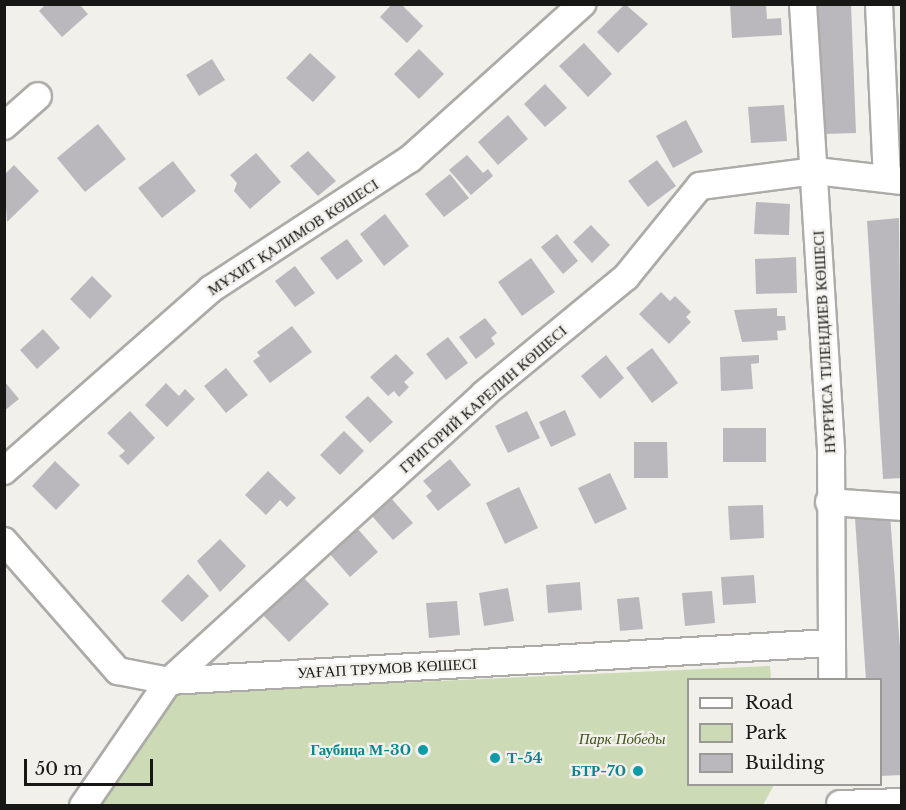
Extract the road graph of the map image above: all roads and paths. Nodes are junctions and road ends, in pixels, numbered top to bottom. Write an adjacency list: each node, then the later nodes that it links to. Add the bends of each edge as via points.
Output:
1 (582, 4): 8 (street, МҰХИТ ҚАЛИМОВ КӨШЕСІ, via 410,159 211,289)
2 (803, 4): 6 (street, НҰРҒИСА ТІЛЕНДИЕВ КӨШЕСІ)
3 (879, 4): 7 (street)
4 (38, 96): 5 (street)
5 (4, 126)
6 (816, 171): 7 (street, ГРИГОРИЙ КАРЕЛИН КӨШЕСІ); 9 (street, НҰРҒИСА ТІЛЕНДИЕВ КӨШЕСІ); 14 (street, ГРИГОРИЙ КАРЕЛИН КӨШЕСІ, via 700,186 626,277 484,394)
7 (894, 180)
8 (4, 471)
9 (829, 502): 10 (street); 12 (street, НҰРҒИСА ТІЛЕНДИЕВ КӨШЕСІ)
10 (902, 507)
11 (4, 541): 14 (street, УАҒАП ТРУМОВ КӨШЕСІ, via 118,671)
12 (830, 643): 13 (street, НҰРҒИСА ТІЛЕНДИЕВ КӨШЕСІ); 14 (street, УАҒАП ТРУМОВ КӨШЕСІ)
13 (832, 678)
14 (169, 681): 17 (street, ГРИГОРИЙ КАРЕЛИН КӨШЕСІ)
15 (840, 798): 16 (street)
16 (902, 802)
17 (82, 806)

